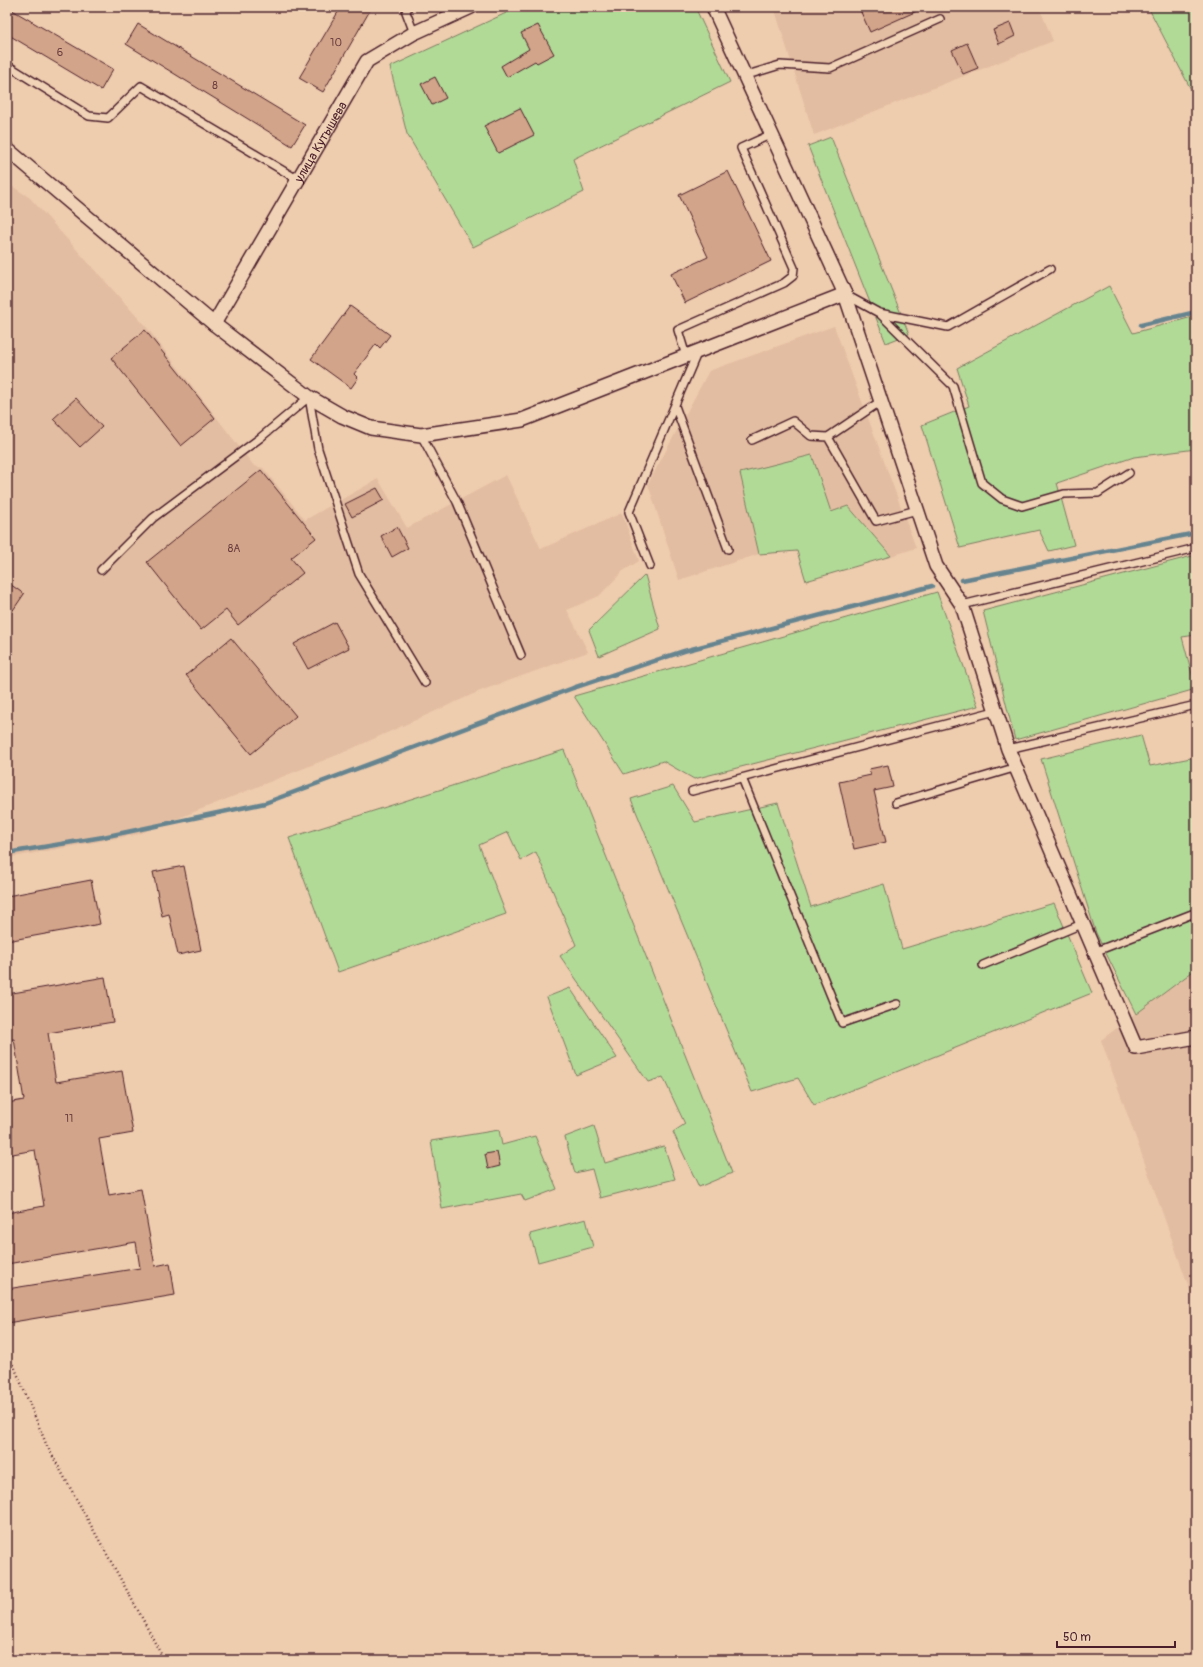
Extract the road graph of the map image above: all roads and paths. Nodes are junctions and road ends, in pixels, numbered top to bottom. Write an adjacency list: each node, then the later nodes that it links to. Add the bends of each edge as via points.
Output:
1 (408, 7): 5 (lane, via 406,12)
2 (471, 7): 5 (street, улица Кутышева)
3 (712, 7): 7 (street)
4 (940, 19): 7 (lane, via 830,68 780,65)
5 (414, 33): 10 (street, улица Кутышева, via 366,61)
6 (7, 65): 10 (lane, via 89,116 108,118 142,86)
7 (744, 76): 8 (street)
8 (772, 134): 12 (street); 16 (lane, via 741,148 794,268 793,276 784,283 678,330)
9 (7, 149): 14 (street)
10 (297, 179): 14 (street, улица Кутышева)
11 (1050, 268): 13 (lane, via 948,326)
12 (845, 294): 13 (lane); 15 (street); 18 (street)
13 (879, 313): 23 (lane, via 953,386 982,483 1002,499 1022,506 1064,494 1098,493)
14 (214, 324): 17 (street)
15 (698, 351): 16 (street); 19 (lane)
16 (686, 356): 20 (street, via 522,420)
17 (308, 397): 20 (street, via 370,428); 28 (lane, via 260,438 153,518); 31 (lane, via 318,449 358,574)
18 (881, 401): 21 (lane); 24 (street)
19 (675, 406): 26 (lane); 27 (lane, via 630,512)
20 (421, 435): 30 (lane, via 457,502)
21 (828, 437): 22 (lane, via 811,436 792,421); 24 (lane, via 876,521)
22 (752, 440)
23 (1129, 473)
24 (917, 510): 29 (street, via 936,566)
25 (1196, 548): 29 (lane)
26 (728, 549)
27 (650, 566)
28 (101, 570)
29 (962, 605): 33 (street)
30 (521, 654)
31 (425, 684)
32 (1196, 705): 34 (lane)
33 (996, 711): 34 (street); 36 (lane)
34 (1008, 749): 35 (street)
35 (1017, 767): 38 (lane); 40 (street)
36 (742, 778): 37 (lane); 43 (lane, via 842,1023)
37 (692, 791)
38 (896, 803)
39 (1192, 914): 41 (lane)
40 (1082, 924): 41 (street); 42 (lane)
41 (1094, 952): 44 (street, via 1136,1048)
42 (983, 965)
43 (897, 1004)
44 (1196, 1037)
45 (7, 1359): 46 (path, via 14,1366 47,1446)
46 (164, 1660)

